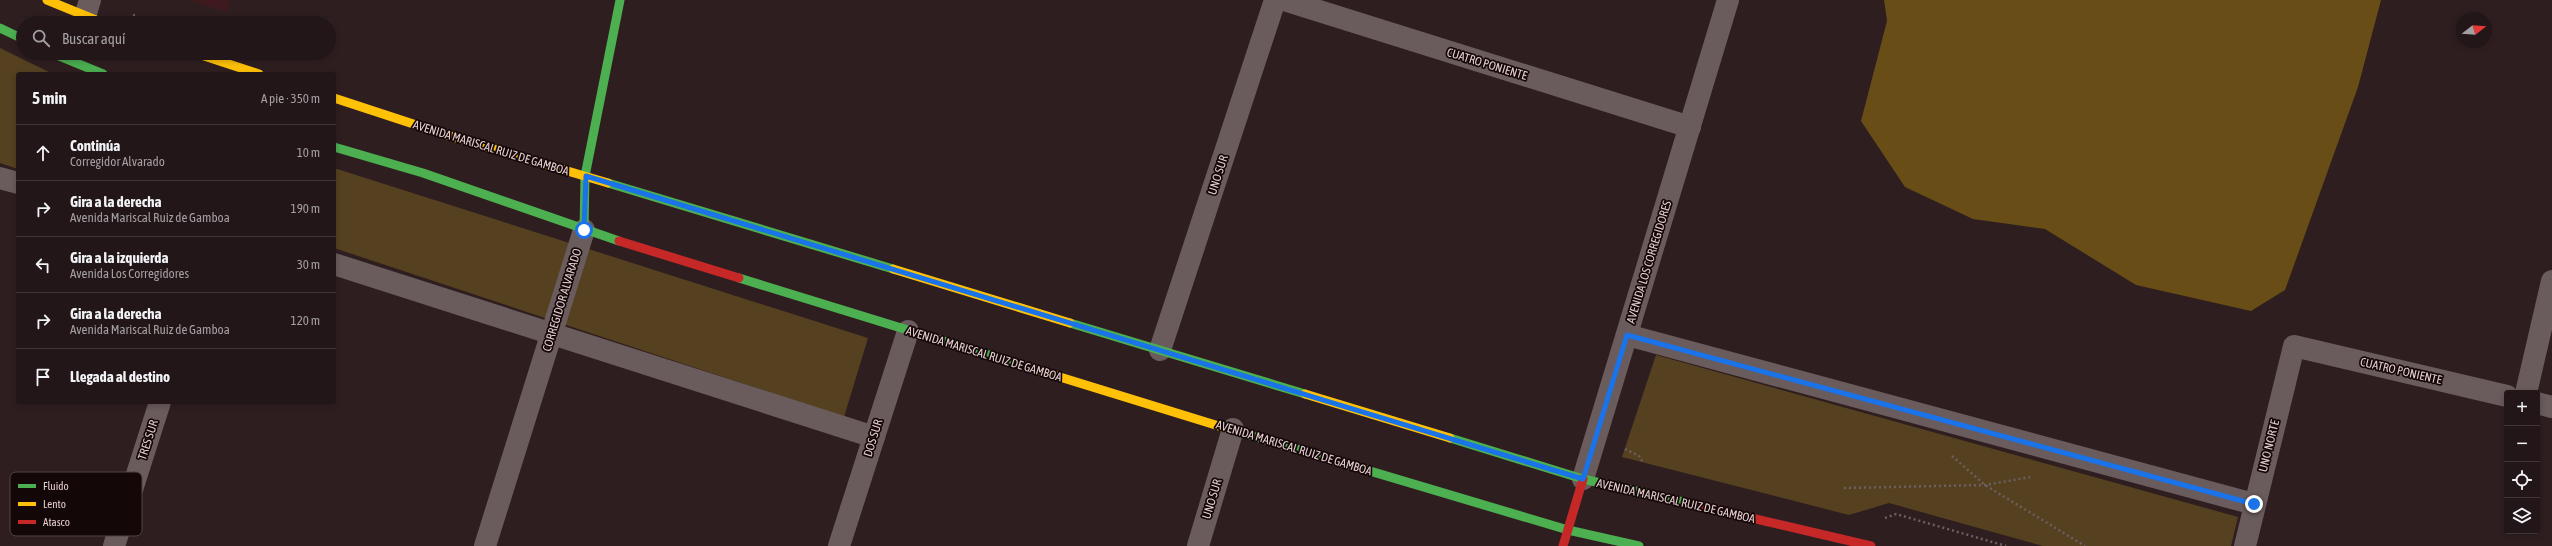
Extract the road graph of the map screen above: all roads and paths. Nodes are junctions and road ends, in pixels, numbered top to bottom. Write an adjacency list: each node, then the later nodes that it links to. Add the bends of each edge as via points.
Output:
1 (47, 0): 6 (main road)
2 (620, 0): 16 (main road, CORREGIDOR ALVARADO)
3 (1275, 0): 26 (street, UNO SUR)
4 (1284, 0): 14 (street, CUATRO PONIENTE)
5 (1728, 0): 14 (street, AVENIDA LOS CORREGIDORES)
6 (92, 13)
7 (0, 28): 8 (main road)
8 (16, 36)
9 (69, 60): 11 (main road)
10 (216, 60): 12 (main road)
11 (98, 72)
12 (253, 72)
13 (336, 99): 16 (main road, AVENIDA MARISCAL RUIZ DE GAMBOA, via 453,137)
14 (1690, 127): 24 (street, AVENIDA LOS CORREGIDORES)
15 (336, 148): 19 (main road, AVENIDA MARISCAL RUIZ DE GAMBOA, via 423,173)
16 (586, 176): 19 (main road, CORREGIDOR ALVARADO); 26 (main road, AVENIDA MARISCAL RUIZ DE GAMBOA)
17 (0, 178): 18 (street)
18 (16, 182)
19 (584, 230): 22 (main road, AVENIDA MARISCAL RUIZ DE GAMBOA); 23 (street, CORREGIDOR ALVARADO)
20 (336, 265): 23 (street)
21 (2552, 281): 27 (street)
22 (908, 331): 32 (main road, AVENIDA MARISCAL RUIZ DE GAMBOA); 33 (street, DOS SUR)
23 (552, 334): 33 (street); 44 (street, CORREGIDOR ALVARADO)
24 (1627, 335): 37 (street, AVENIDA LOS CORREGIDORES); 40 (street)
25 (2294, 346): 28 (street, CUATRO PONIENTE); 40 (street, UNO NORTE)
26 (1160, 350): 37 (main road, AVENIDA MARISCAL RUIZ DE GAMBOA)
27 (2527, 390)
28 (2504, 395)
29 (159, 404): 35 (street, TRES SUR)
30 (2540, 404): 31 (street)
31 (2552, 407)
32 (1233, 429): 41 (main road, AVENIDA MARISCAL RUIZ DE GAMBOA); 46 (street, UNO SUR)
33 (874, 436): 45 (street, DOS SUR)
34 (1950, 454): 38 (path)
35 (138, 472)
36 (2038, 476): 38 (path)
37 (1583, 479): 41 (main road, AVENIDA LOS CORREGIDORES); 49 (main road, AVENIDA MARISCAL RUIZ DE GAMBOA)
38 (1985, 486): 39 (path); 50 (path)
39 (1844, 488)
40 (2254, 504): 51 (street, UNO NORTE)
41 (1568, 530): 47 (main road, AVENIDA LOS CORREGIDORES); 48 (main road, AVENIDA MARISCAL RUIZ DE GAMBOA)
42 (117, 536): 43 (street, TRES SUR)
43 (114, 546)
44 (485, 546)
45 (839, 546)
46 (1198, 546)
47 (1563, 546)
48 (1639, 546)
49 (1871, 546)
50 (2085, 546)
51 (2245, 546)

